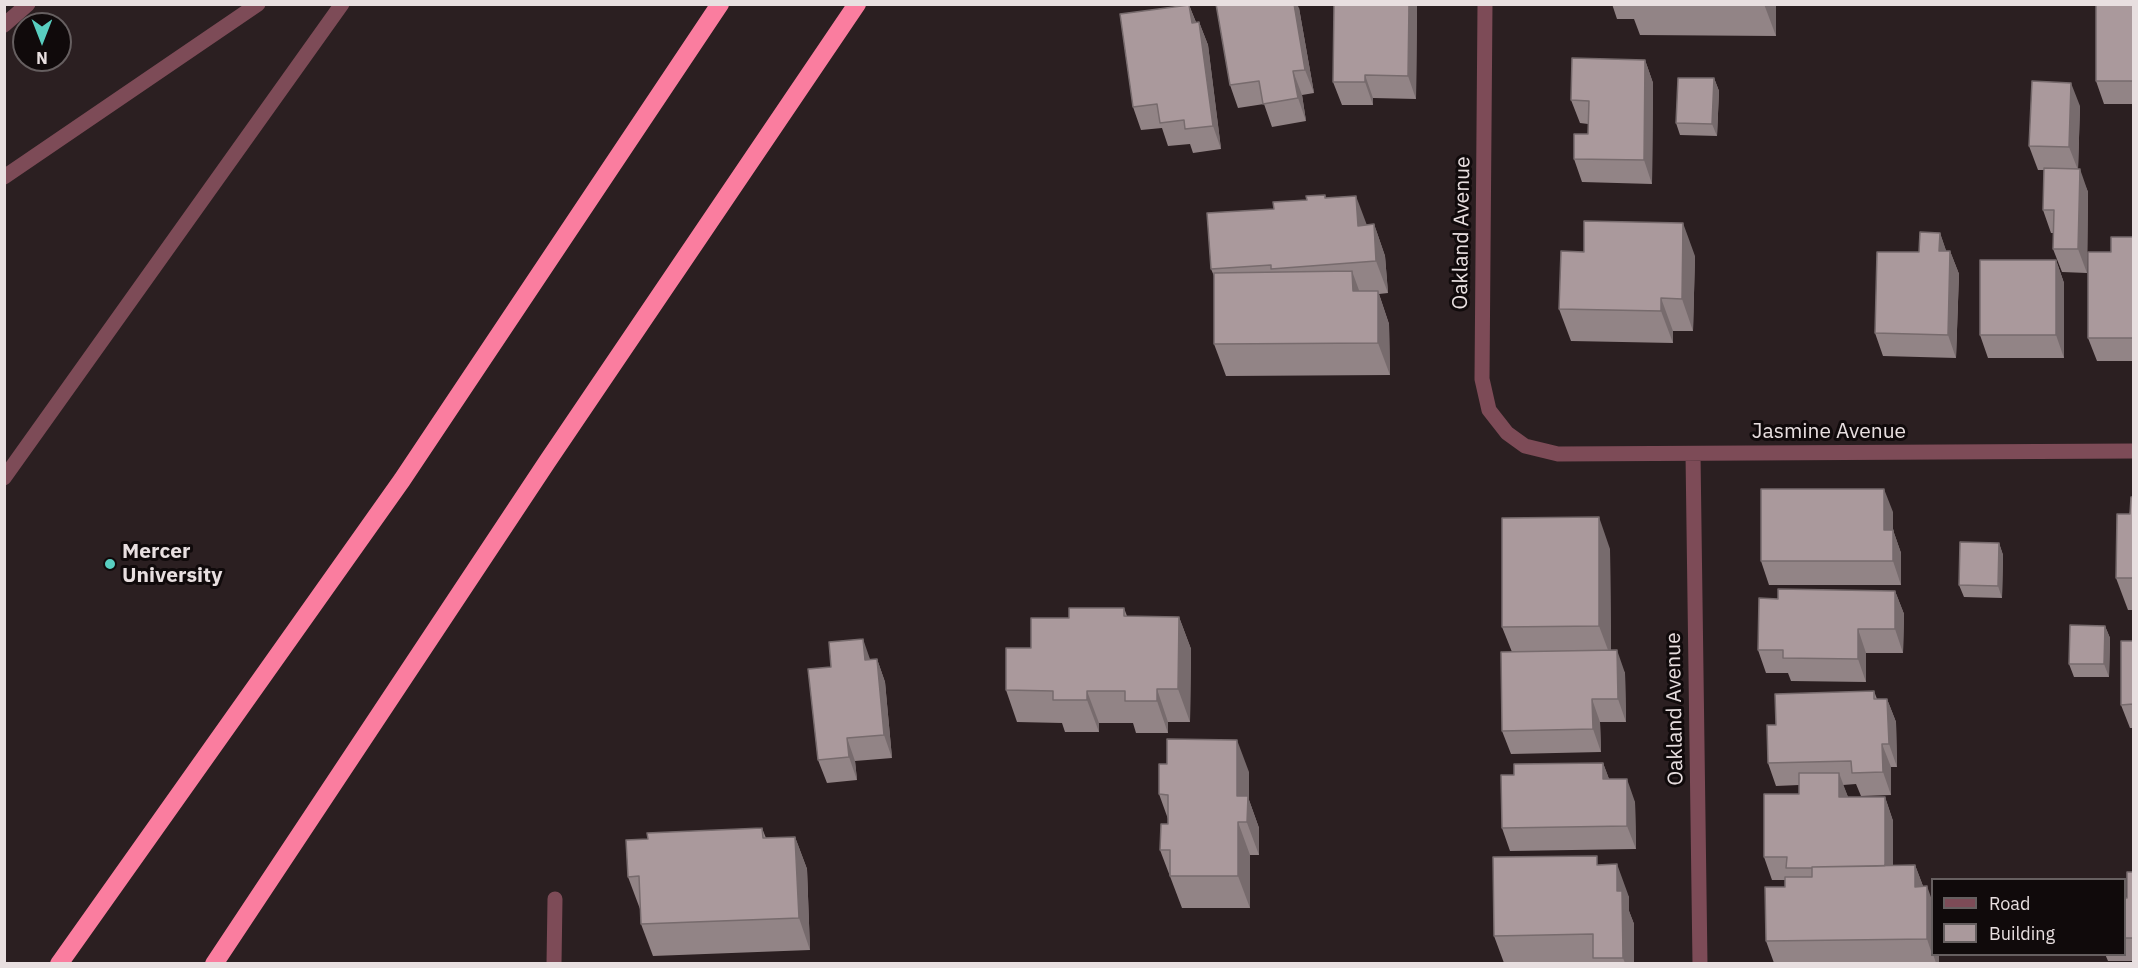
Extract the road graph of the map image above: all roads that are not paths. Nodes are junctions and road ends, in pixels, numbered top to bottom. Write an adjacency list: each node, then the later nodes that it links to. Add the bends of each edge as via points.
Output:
1 (28, 4): 7 (street)
2 (258, 4): 8 (street)
3 (342, 4): 12 (street)
4 (720, 4): 14 (highway, via 402,480)
5 (857, 4): 15 (highway)
6 (1485, 4): 9 (street, Oakland Avenue, via 1482,379 1489,410 1507,433)
7 (4, 25)
8 (4, 177)
9 (1525, 446): 11 (street, Jasmine Avenue, via 1558,454)
10 (2133, 451): 11 (street, Jasmine Avenue)
11 (1693, 454): 17 (street, Oakland Avenue)
12 (4, 478)
13 (555, 899): 16 (street)
14 (59, 963)
15 (214, 963)
16 (554, 963)
17 (1700, 963)

